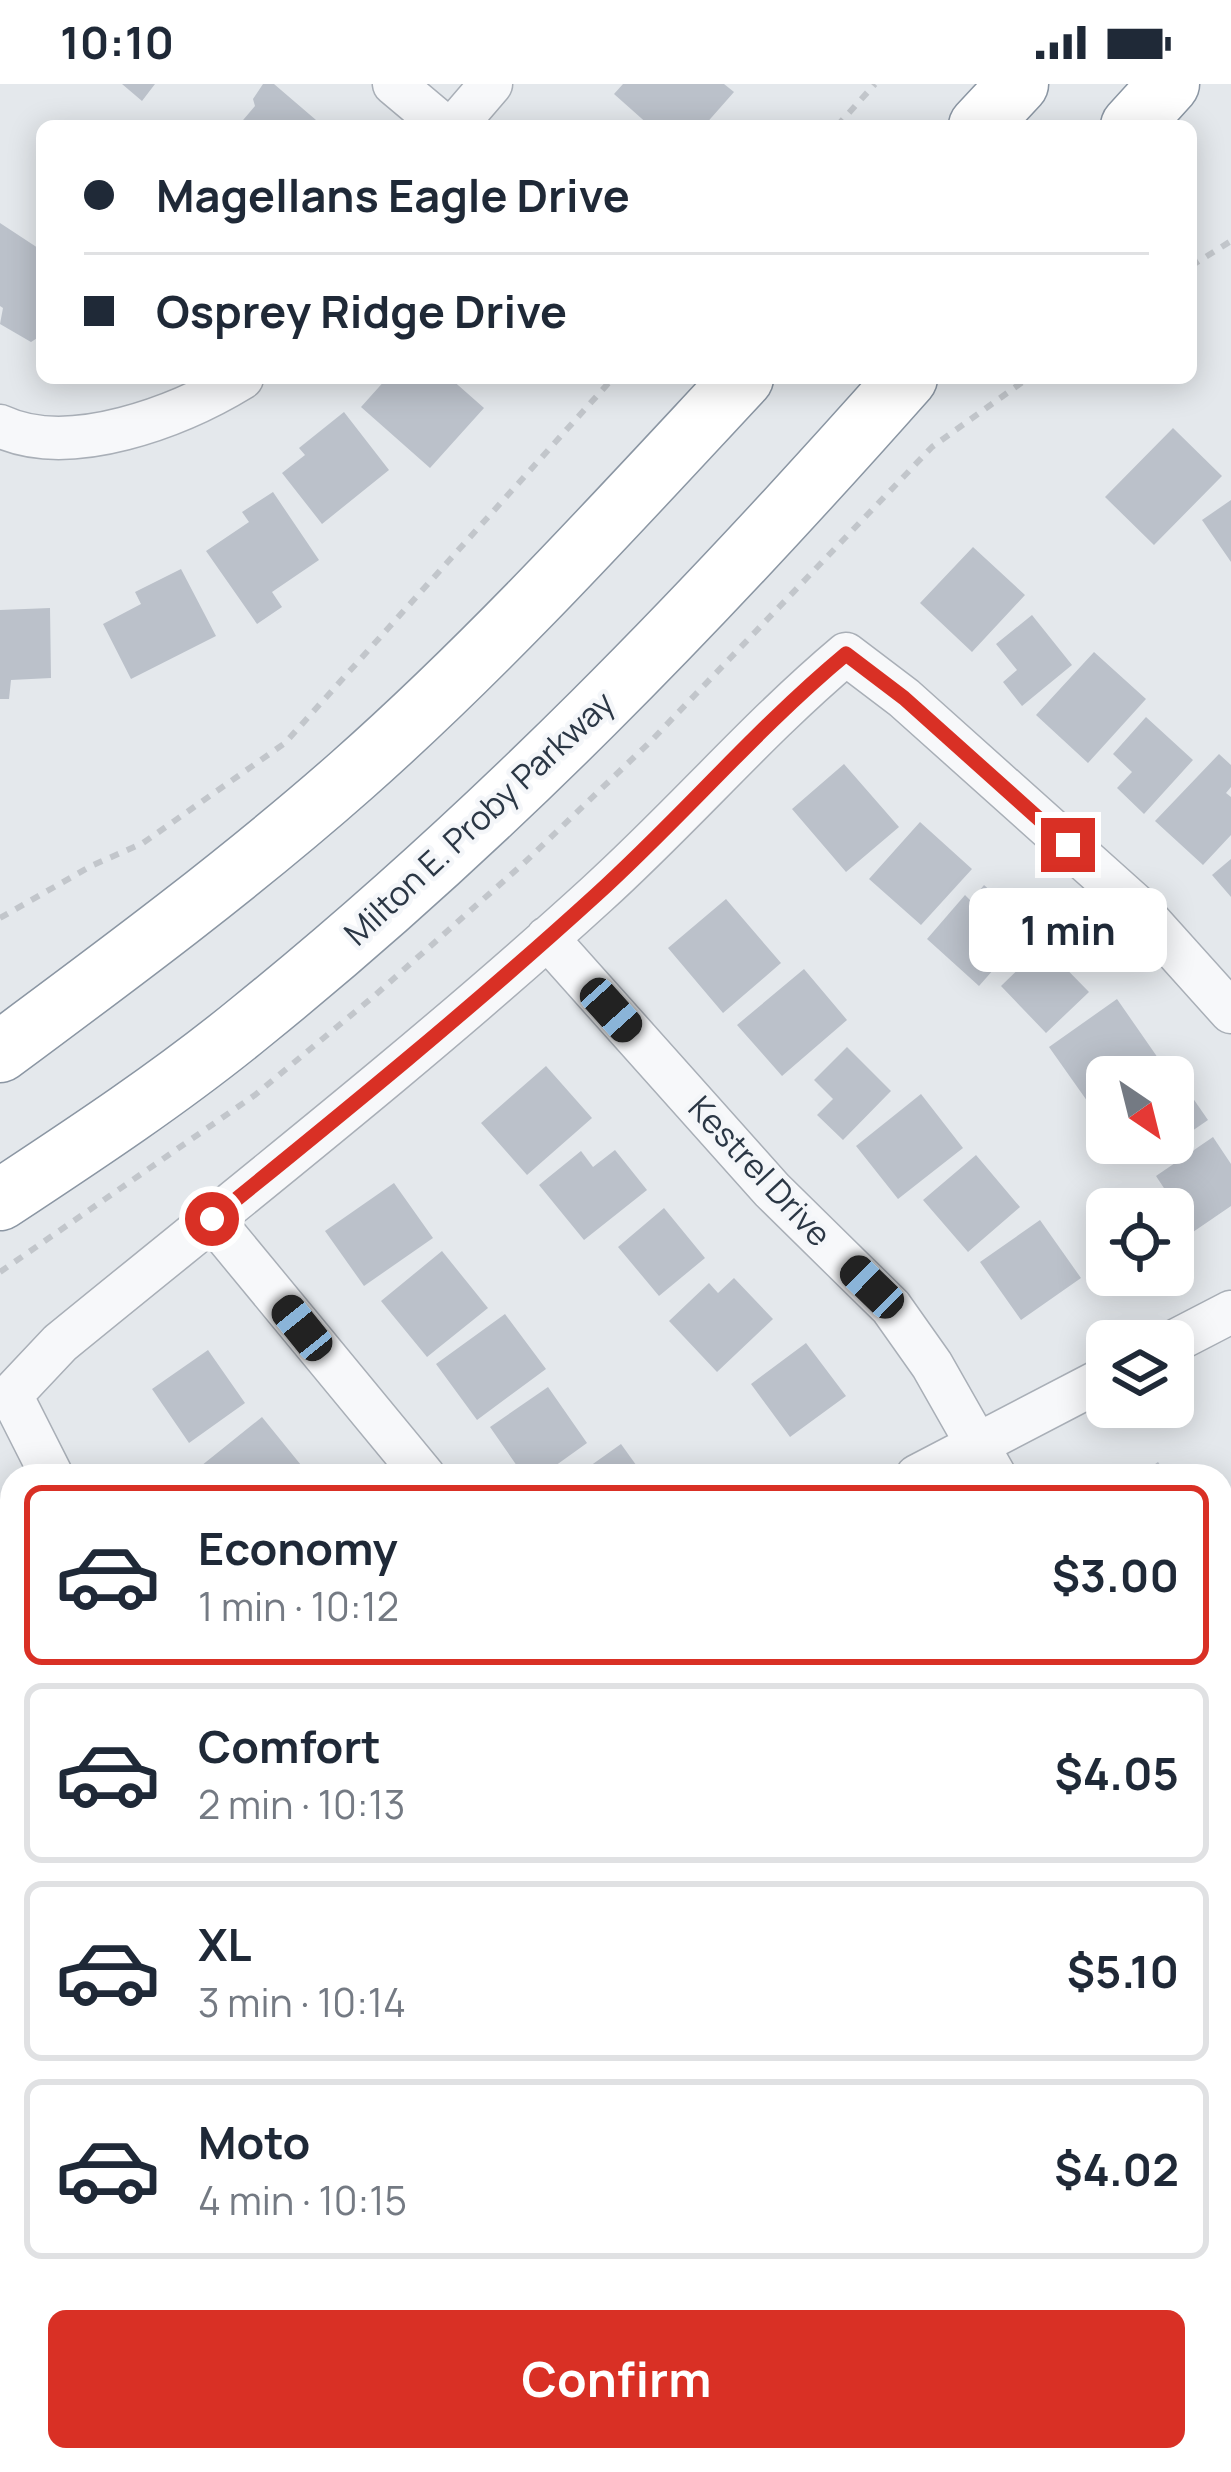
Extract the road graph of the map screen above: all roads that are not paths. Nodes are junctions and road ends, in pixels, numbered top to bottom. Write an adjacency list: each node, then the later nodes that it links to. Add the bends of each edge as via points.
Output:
1 (394, 84): 5 (street)
2 (491, 84): 6 (street)
3 (1018, 84): 7 (highway)
4 (1168, 84): 8 (highway)
5 (437, 120)
6 (460, 120)
7 (985, 120)
8 (1136, 120)
9 (229, 384): 12 (street, via 121,433 24,438)
10 (737, 384): 13 (highway)
11 (902, 384): 18 (highway, Milton E. Proby Parkway, via 636,673 442,859 250,1023)
12 (0, 426)
13 (445, 685): 15 (highway, via 386,704 209,859 30,993); 17 (highway, via 353,774 161,934)
14 (547, 938): 16 (street, via 846,654 1134,904); 19 (street); 23 (street, Kestrel Drive, via 772,1190 892,1307)
15 (0, 1004)
16 (1231, 1012)
17 (0, 1052)
18 (0, 1200)
19 (212, 1219): 24 (street, via 60,1343 11,1396); 25 (street)
20 (1231, 1312): 21 (street)
21 (1194, 1331)
22 (1086, 1392): 23 (street)
23 (987, 1460)
24 (46, 1464)
25 (414, 1464)

